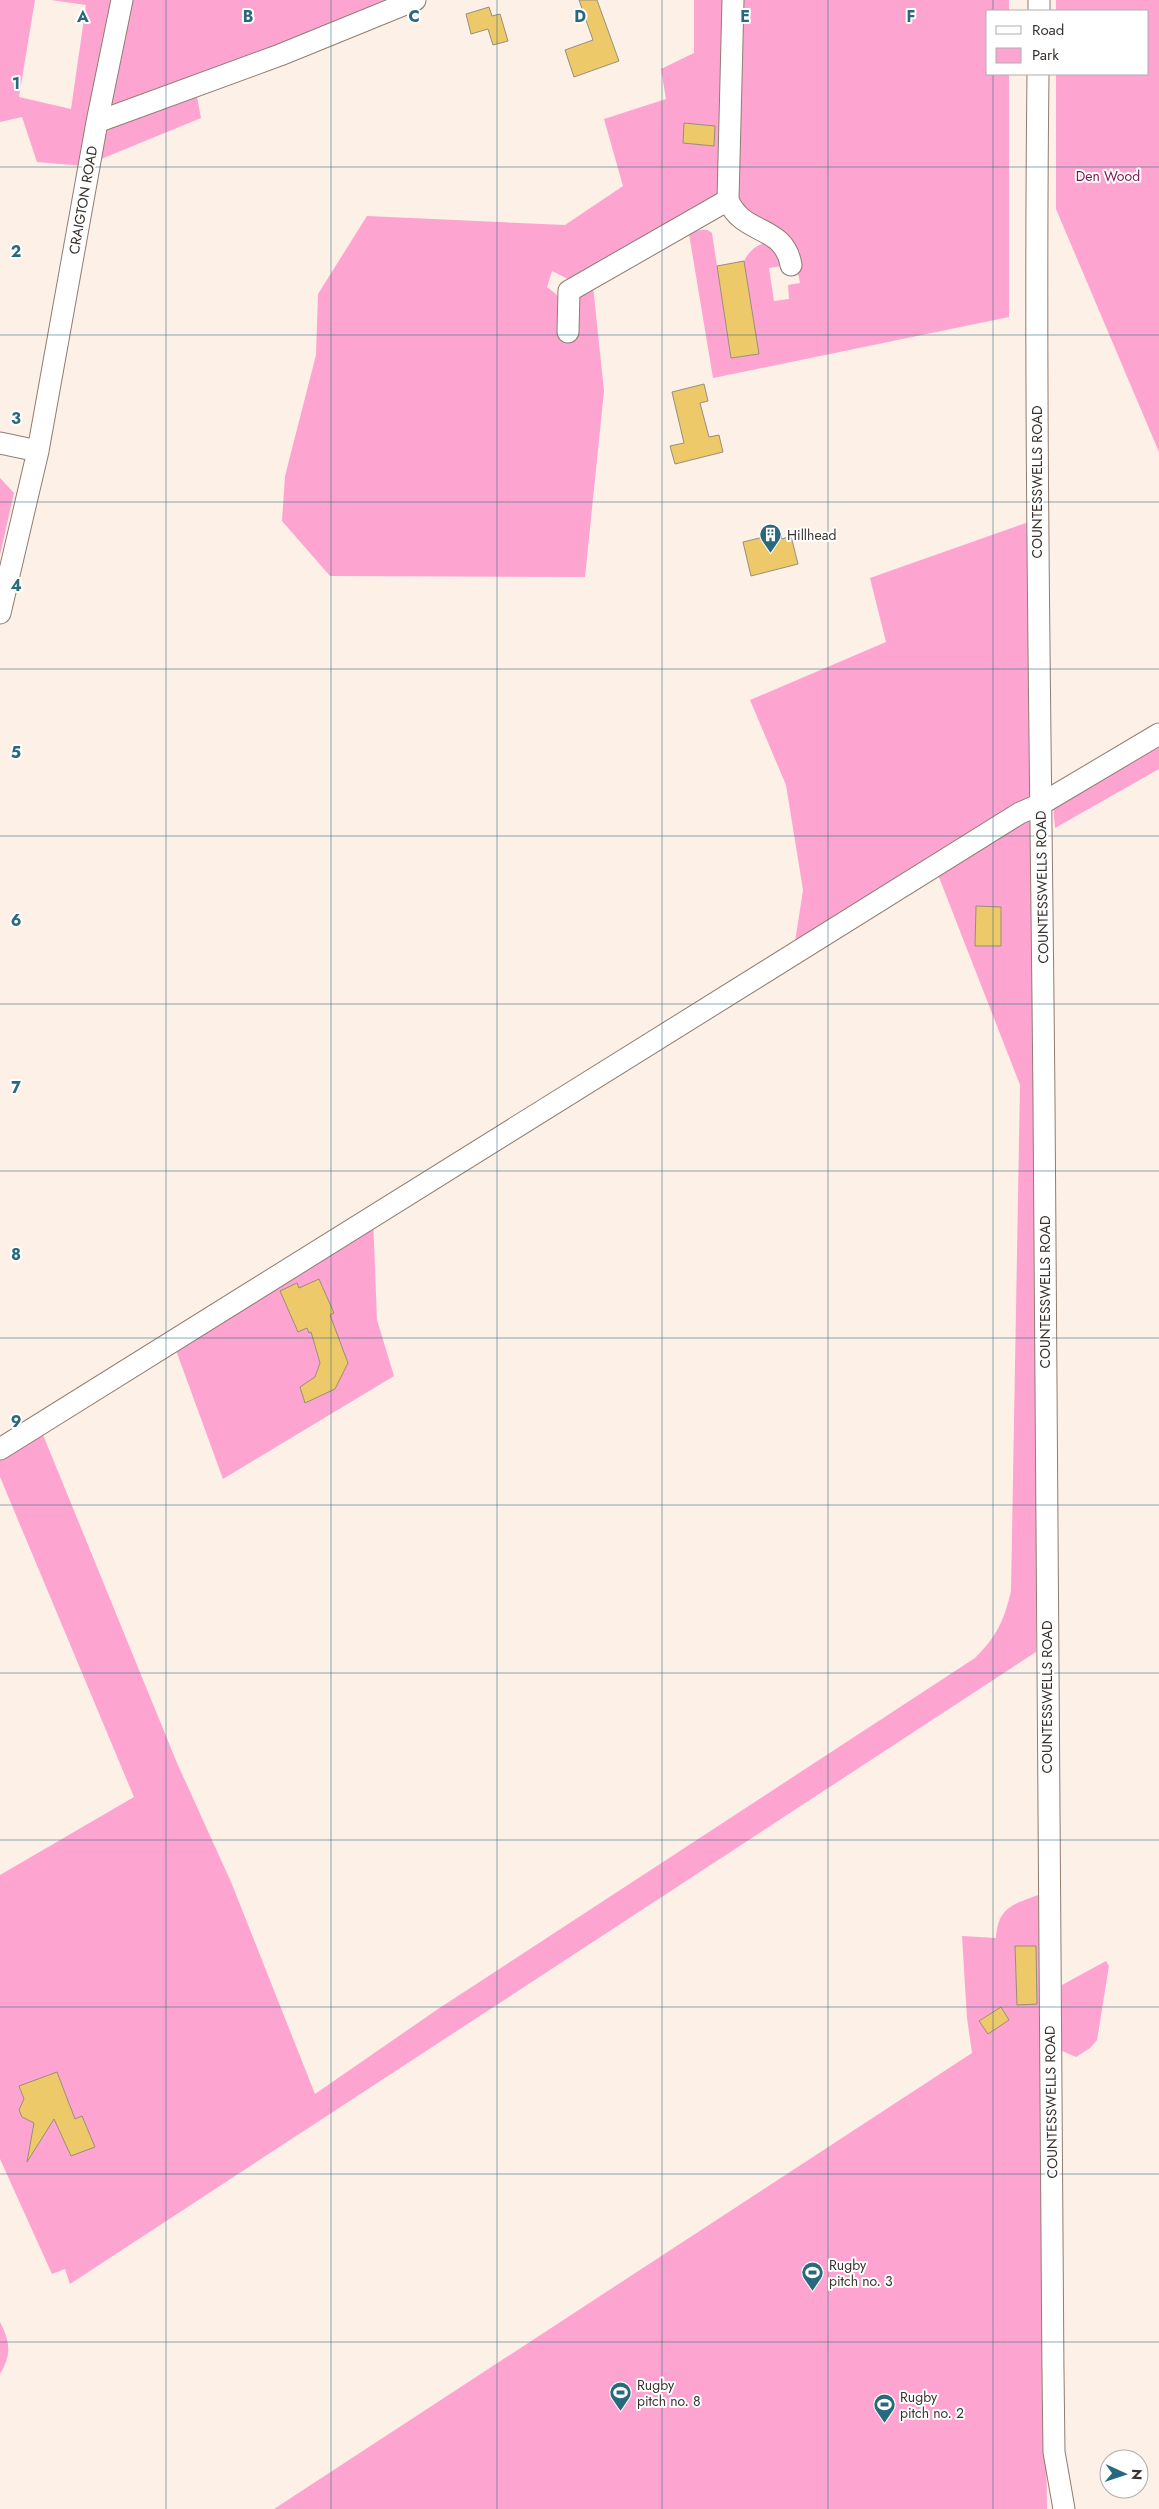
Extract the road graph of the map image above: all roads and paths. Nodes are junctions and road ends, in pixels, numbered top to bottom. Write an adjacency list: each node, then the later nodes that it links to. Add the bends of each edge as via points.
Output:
1 (122, 0): 5 (street, CRAIGTON ROAD)
2 (416, 0): 5 (street, via 280,55)
3 (734, 0): 6 (street)
4 (1038, 75): 13 (street, COUNTESSWELLS ROAD, via 1037,583)
5 (97, 122): 10 (street, CRAIGTON ROAD)
6 (728, 200): 7 (street, via 738,217 782,243); 8 (street, via 561,286)
7 (791, 265)
8 (568, 332)
9 (0, 443): 10 (street)
10 (38, 450): 11 (street, CRAIGTON ROAD)
11 (0, 613)
12 (1159, 734): 13 (street)
13 (1041, 804): 14 (street, via 989,833); 15 (street, COUNTESSWELLS ROAD, via 1054,2452)
14 (0, 1450)
15 (1064, 2509)

